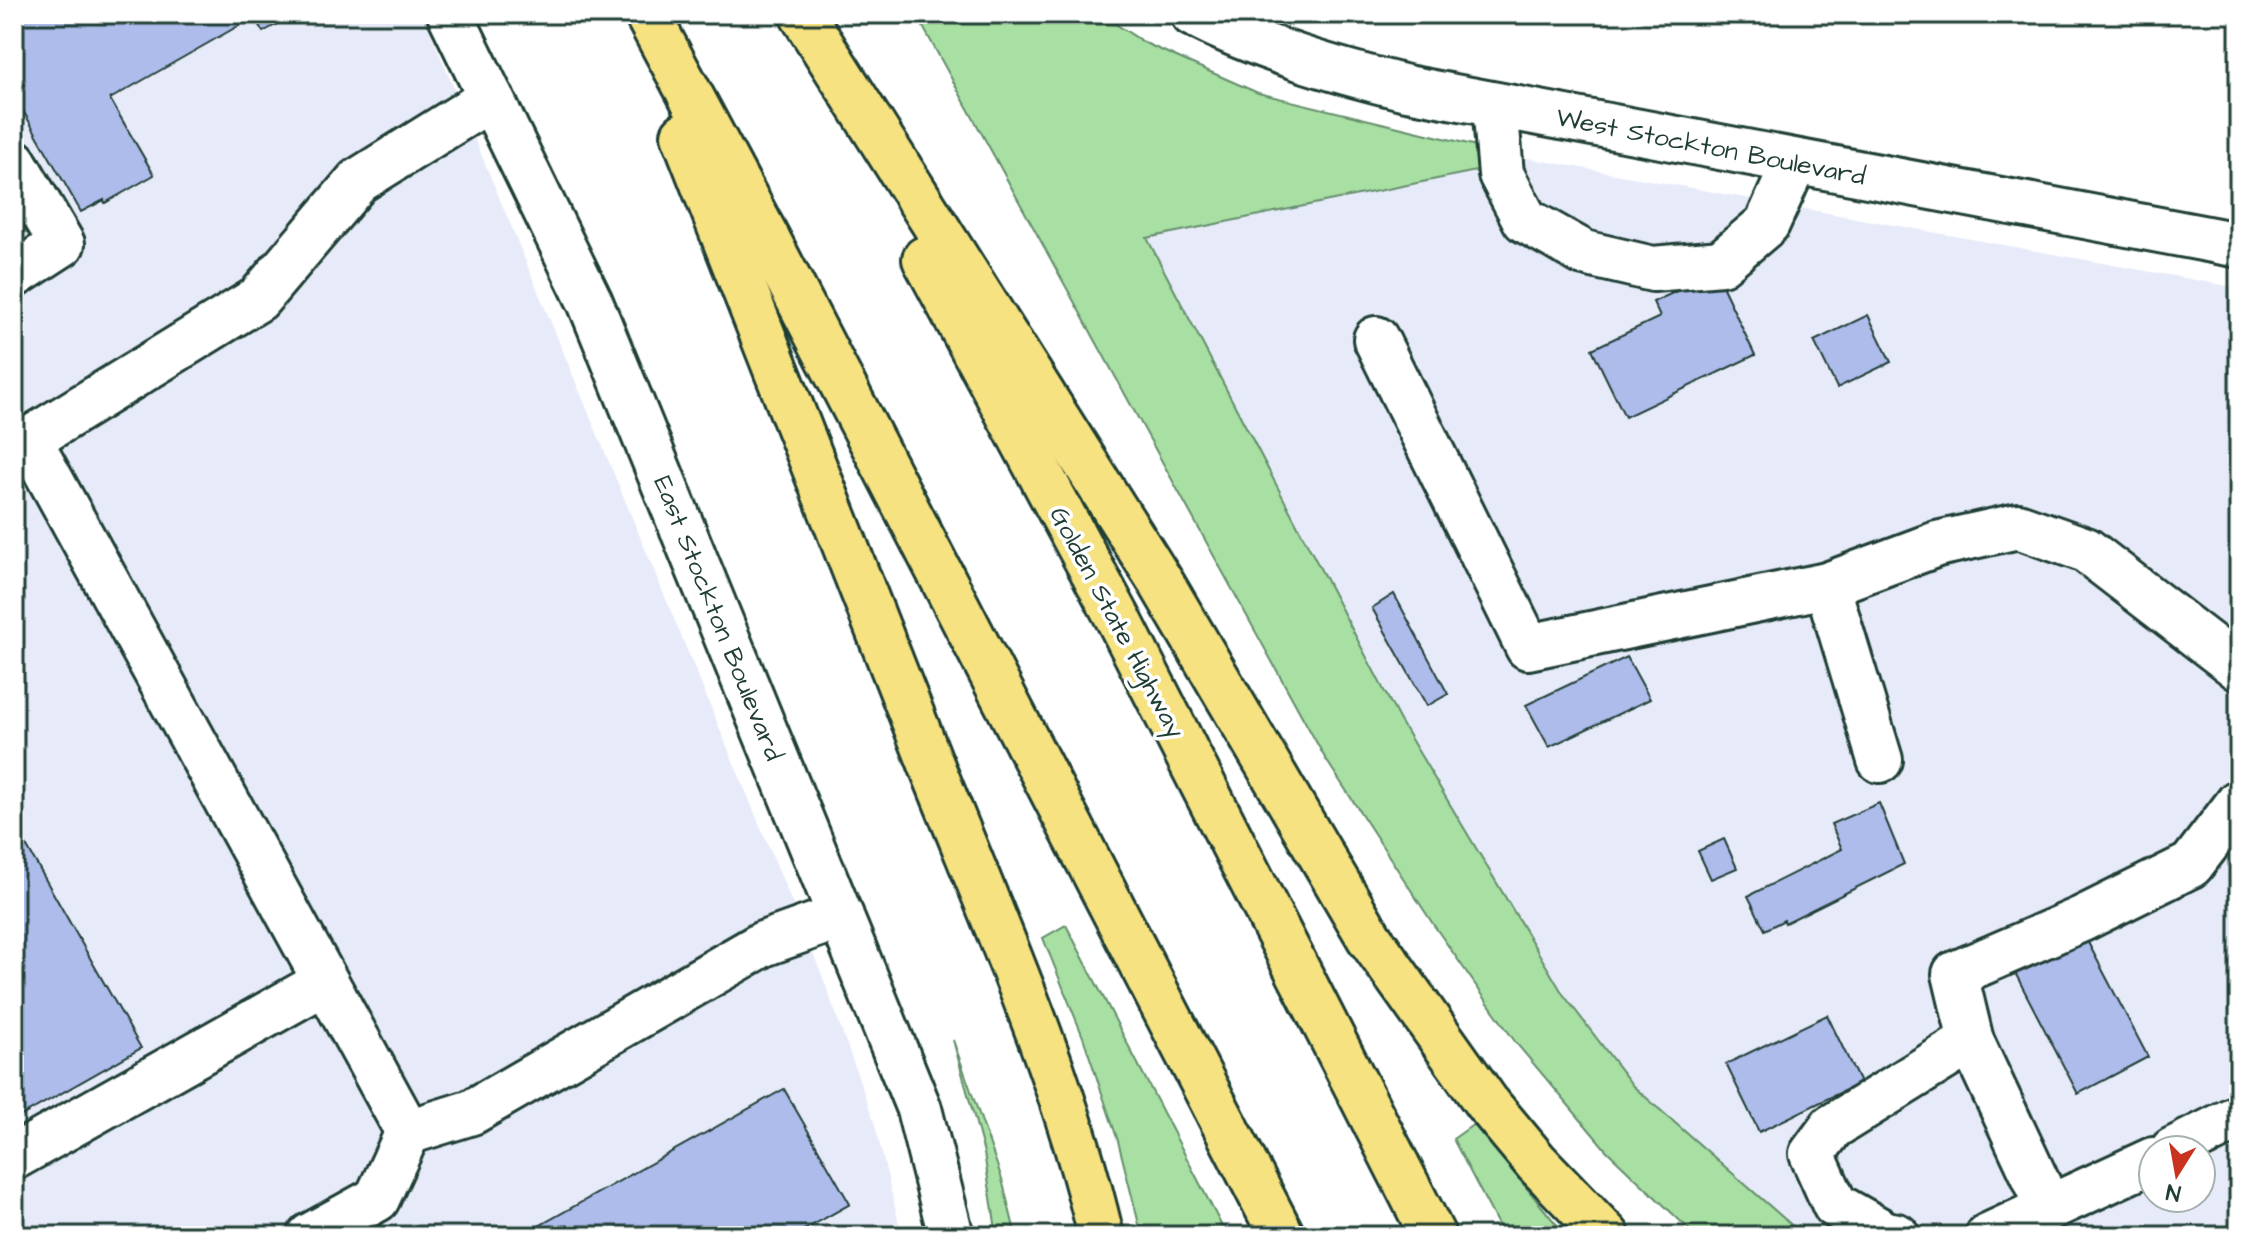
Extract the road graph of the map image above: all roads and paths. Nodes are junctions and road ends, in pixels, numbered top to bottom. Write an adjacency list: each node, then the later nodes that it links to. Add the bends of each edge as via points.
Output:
1 (450, 14): 7 (street, East Stockton Boulevard)
2 (636, 14): 30 (highway, via 1038,1032)
3 (647, 14): 31 (highway)
4 (793, 14): 32 (highway, Golden State Highway, via 1119,620)
5 (802, 14): 33 (highway, via 1162,584 1369,937 1486,1102)
6 (1193, 14): 8 (street, West Stockton Boulevard, via 1276,51 1341,72)
7 (491, 98): 14 (street, via 358,181 258,299); 19 (street, East Stockton Boulevard, via 590,302)
8 (1495, 105): 10 (street, West Stockton Boulevard); 10 (street, via 1501,174 1525,220 1584,253 1653,269 1721,263 1767,224)
9 (14, 162): 12 (street, via 62,244)
10 (1795, 162): 11 (street, West Stockton Boulevard)
11 (2239, 245)
12 (14, 275)
13 (1376, 339): 15 (street, via 1528,647)
14 (19, 435): 20 (street)
15 (1827, 585): 16 (street, via 1937,544 2018,526 2086,550); 17 (street)
16 (2239, 668)
17 (1880, 760)
18 (2239, 802): 21 (street, via 2191,865 1955,974)
19 (841, 916): 23 (street, via 763,944 472,1112); 28 (street, East Stockton Boulevard, via 919,1109)
20 (325, 982): 23 (street); 25 (street)
21 (1971, 1041): 27 (street); 34 (street, via 1832,1127 1812,1154 1835,1205)
22 (2239, 1117): 24 (street)
23 (408, 1132): 29 (street, via 377,1199)
24 (2205, 1134)
25 (14, 1157)
26 (2137, 1167): 27 (street)
27 (2049, 1208): 35 (street)
28 (947, 1234)
29 (310, 1236)
30 (1101, 1236)
31 (1282, 1236)
32 (1433, 1236)
33 (1607, 1236)
34 (1897, 1236)
35 (1988, 1236)

